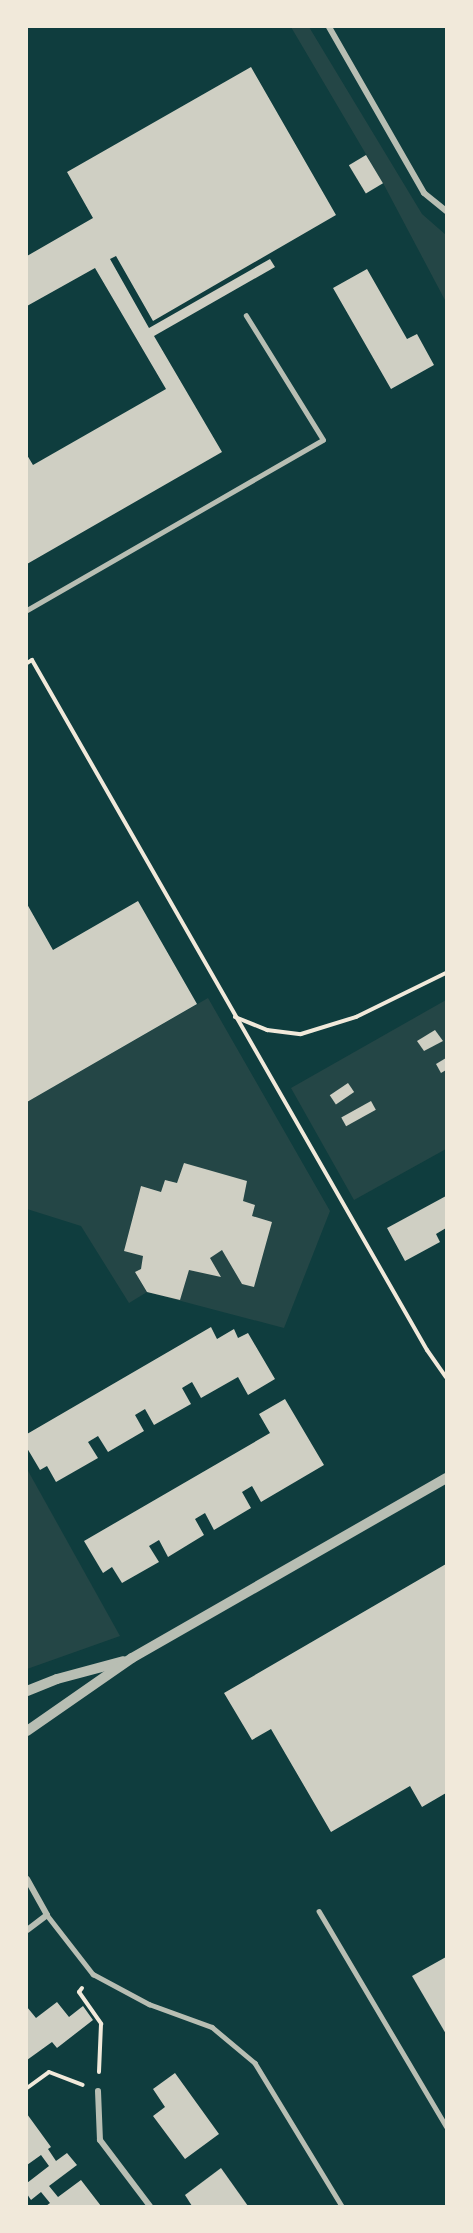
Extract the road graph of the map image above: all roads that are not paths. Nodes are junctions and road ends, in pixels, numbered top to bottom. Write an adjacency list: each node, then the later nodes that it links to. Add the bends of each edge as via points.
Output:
1 (329, 27): 2 (street, via 424,193)
2 (446, 211)
3 (246, 316): 4 (lane, via 322,440)
4 (27, 609)
5 (446, 1478): 6 (street)
6 (132, 1658): 7 (street, via 57,1679); 8 (street)
7 (27, 1692)
8 (27, 1731)
9 (27, 1879): 11 (street)
10 (319, 1911): 14 (lane)
11 (47, 1915): 12 (street); 16 (lane, via 93,1974 149,2004 212,2027 255,2063)
12 (27, 1930)
13 (98, 2091): 15 (street, via 100,2140)
14 (446, 2126)
15 (150, 2206)
16 (342, 2206)

